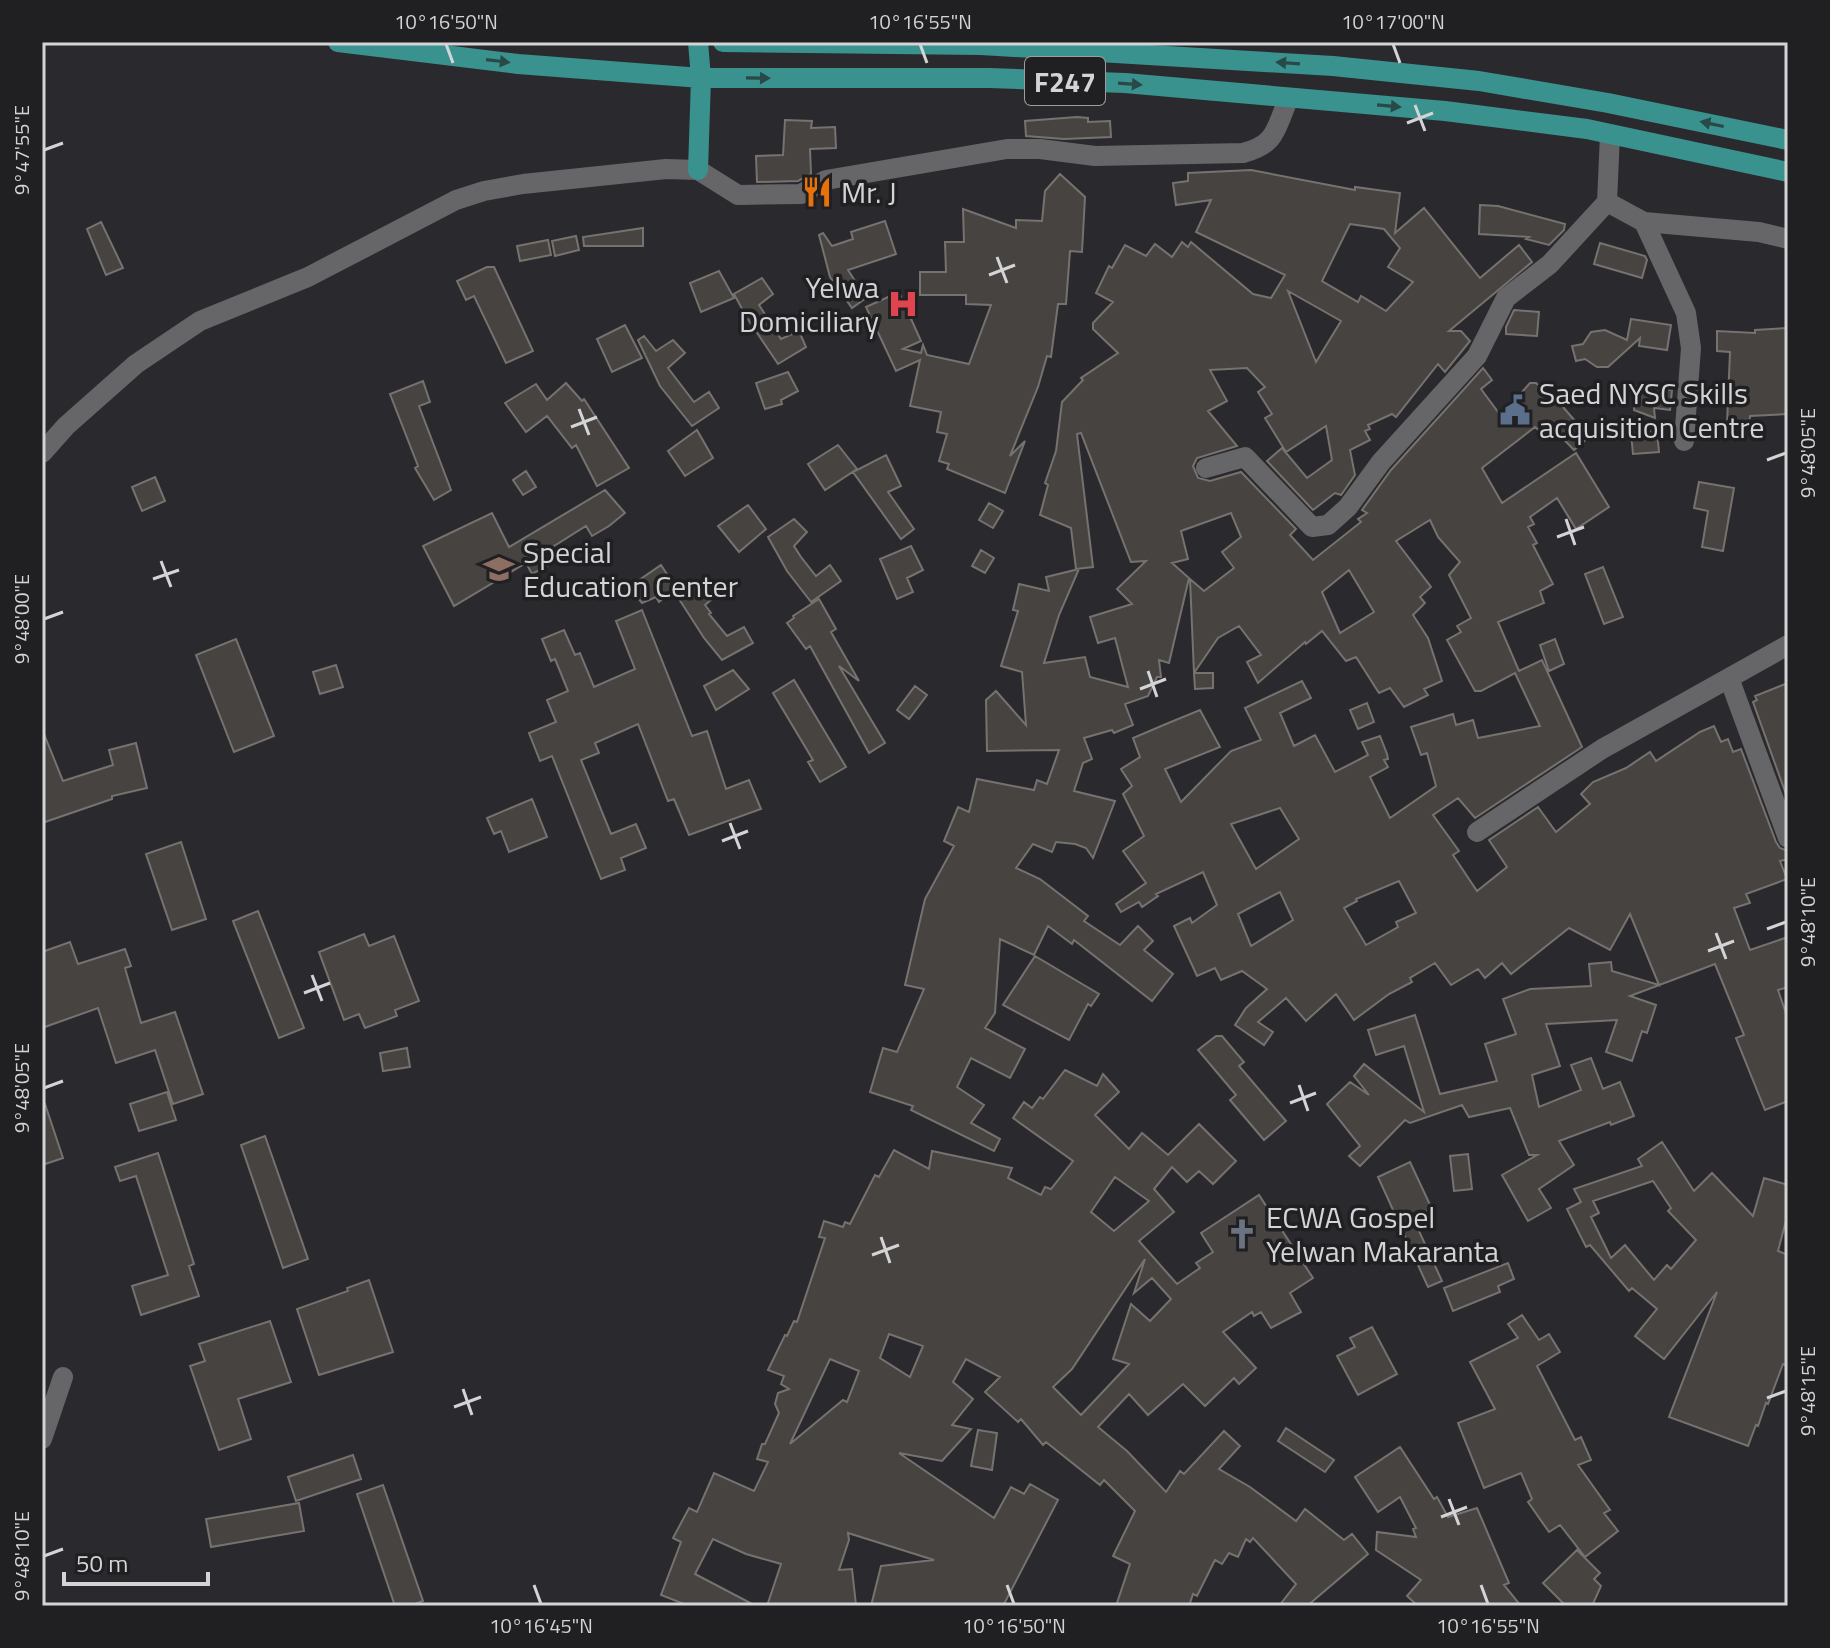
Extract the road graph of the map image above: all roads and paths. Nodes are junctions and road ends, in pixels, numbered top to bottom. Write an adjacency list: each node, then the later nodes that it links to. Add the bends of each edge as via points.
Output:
1 (338, 42): 5 (main road, F247, one-way to 5, via 518,64)
2 (698, 42): 5 (main road)
3 (723, 42): 4 (main road, F247)
4 (1067, 45): 6 (street); 9 (main road, F247, one-way to 4, via 1479,81)
5 (701, 78): 6 (main road, F247, one-way to 6); 10 (main road)
6 (1068, 81): 7 (main road, F247, one-way to 7)
7 (1289, 98): 8 (main road, F247, one-way to 8, via 1445,111); 10 (street, via 1272,139 1243,153 1095,156 1007,149 826,180 801,194 738,195)
8 (1610, 135): 11 (main road, F247); 12 (street)
9 (1788, 140)
10 (698, 170): 16 (street, via 523,184 456,200 308,277 200,321 136,364)
11 (1788, 172)
12 (1607, 202): 13 (street); 17 (street, via 1550,264 1506,298 1477,356 1328,525 1312,527 1245,457)
13 (1644, 222): 14 (street); 15 (street, via 1686,313 1691,348)
14 (1788, 239)
15 (1684, 441)
16 (42, 453)
17 (1206, 468)
18 (1788, 645): 19 (street)
19 (1729, 678): 20 (street, via 1602,749); 21 (street)
20 (1477, 832)
21 (1788, 838)
22 (63, 1377): 23 (street)
23 (42, 1439)

